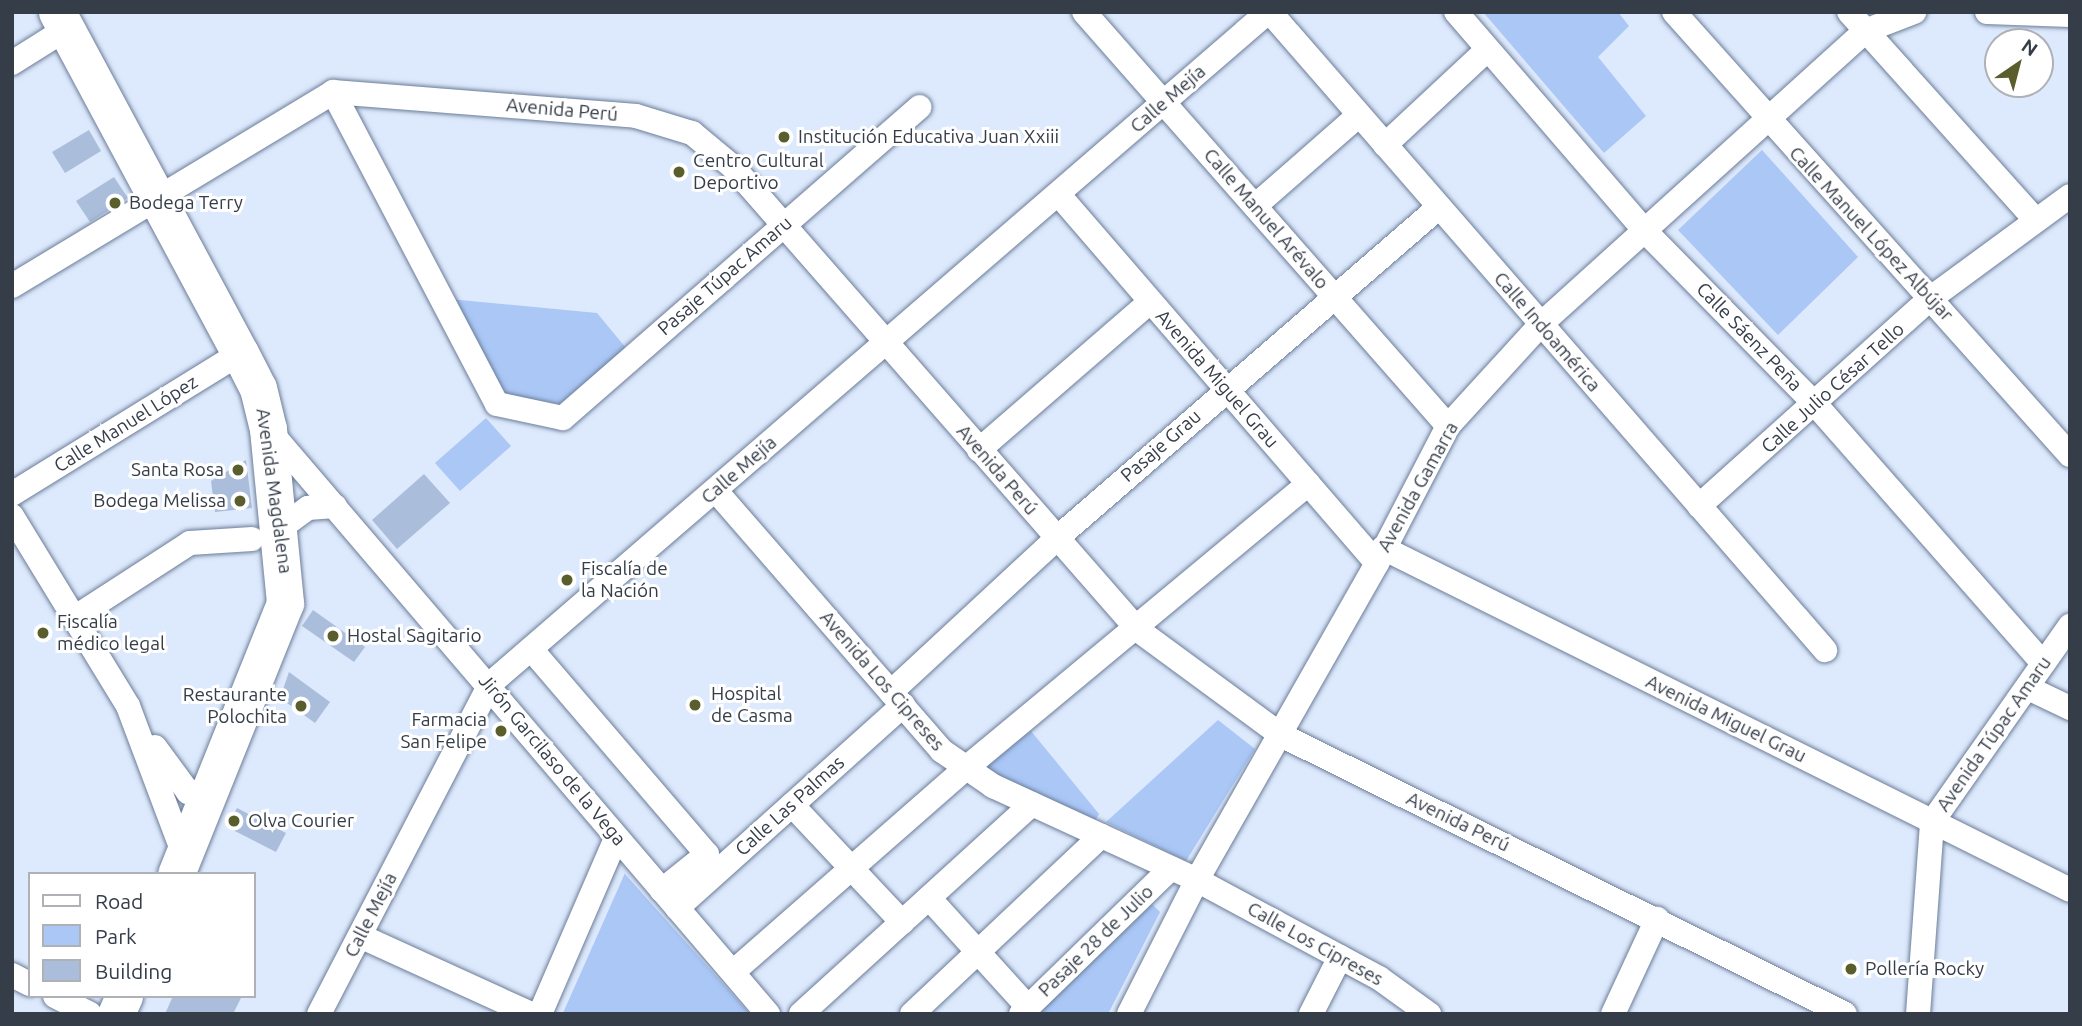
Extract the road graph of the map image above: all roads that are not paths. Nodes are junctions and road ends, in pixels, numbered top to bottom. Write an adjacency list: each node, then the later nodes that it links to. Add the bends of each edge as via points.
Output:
1 (1084, 12): 14 (street, Calle Manuel Arévalo)
2 (1269, 12): 14 (street, Calle Mejía); 16 (street, Calle Indoamérica)
3 (1456, 12): 11 (street, Calle Sáenz Peña)
4 (1674, 12): 17 (street, Calle Manuel López Albújar)
5 (1849, 12): 10 (street)
6 (1914, 12): 10 (street, Avenida Gamarra)
7 (1987, 12): 8 (street)
8 (2070, 15)
9 (61, 21): 12 (street); 20 (highway, Avenida Magdalena)
10 (1865, 31): 17 (street, Avenida Gamarra); 24 (street)
11 (1488, 50): 18 (street); 26 (street, Calle Sáenz Peña)
12 (12, 63)
13 (333, 92): 20 (street); 25 (street, Avenida Perú, via 636,117 692,132 733,167); 25 (street, Pasaje Túpac Amaru, via 497,404 562,418)
14 (1163, 103): 19 (street, Calle Mejía); 22 (street, Calle Manuel Arévalo)
15 (919, 107): 25 (street, Pasaje Túpac Amaru)
16 (1359, 115): 18 (street, Calle Indoamérica); 22 (street)
17 (1767, 120): 26 (street, Avenida Gamarra); 28 (street, Calle Manuel López Albújar)
18 (1385, 145): 23 (street, Calle Indoamérica)
19 (1059, 195): 30 (street, Avenida Miguel Grau); 32 (street, Calle Mejía)
20 (160, 196): 27 (street); 33 (highway, Avenida Magdalena)
21 (2070, 196): 24 (street, Calle Julio César Tello)
22 (1255, 206): 29 (street, Calle Manuel Arévalo)
23 (1438, 207): 29 (street, Pasaje Grau); 31 (street, Calle Indoamérica)
24 (2034, 218): 28 (street, Calle Julio César Tello)
25 (784, 225): 32 (street, Avenida Perú)
26 (1644, 230): 31 (street, Avenida Gamarra); 35 (street, Calle Sáenz Peña)
27 (12, 286)
28 (1931, 298): 35 (street, Calle Julio César Tello); 39 (street, Calle Manuel López Albújar)
29 (1336, 299): 34 (street, Pasaje Grau); 36 (street, Calle Manuel Arévalo)
30 (1150, 302): 34 (street, Avenida Miguel Grau); 38 (street)
31 (1541, 324): 36 (street, Avenida Gamarra); 44 (street, Calle Indoamérica)
32 (885, 341): 38 (street, Avenida Perú); 41 (street, Calle Mejía)
33 (240, 353): 37 (highway, Avenida Magdalena, via 258,388); 42 (street, Calle Manuel López)
34 (1226, 389): 40 (street, Avenida Miguel Grau); 47 (street, Pasaje Grau)
35 (1816, 405): 44 (street, Calle Julio César Tello); 54 (street, Calle Sáenz Peña)
36 (1448, 426): 48 (street, Avenida Gamarra)
37 (268, 429): 43 (street, Jirón Garcilaso de la Vega); 46 (highway, Avenida Magdalena)
38 (979, 450): 47 (street, Avenida Perú)
39 (2070, 454)
40 (1308, 484): 48 (street, Avenida Miguel Grau); 51 (street)
41 (716, 491): 52 (street, Calle Mejía); 57 (street, Avenida Los Cipreses)
42 (12, 494)
43 (335, 506): 46 (street, via 308,508); 55 (street, Jirón Garcilaso de la Vega)
44 (1699, 506): 53 (street, Calle Indoamérica)
45 (12, 516): 49 (street)
46 (265, 534): 49 (street, via 190,543); 62 (highway, Avenida Magdalena, via 287,590 282,617)
47 (1056, 539): 51 (street, Avenida Perú); 57 (street, Pasaje Grau)
48 (1380, 556): 60 (street, Avenida Gamarra); 65 (street, Avenida Miguel Grau)
49 (74, 618): 58 (street)
50 (2070, 626): 54 (street, Avenida Túpac Amaru)
51 (1138, 630): 60 (street, Avenida Perú); 61 (street)
52 (531, 649): 55 (street, Calle Mejía); 74 (street, via 707,854)
53 (1825, 650)
54 (2043, 663): 56 (street, Avenida Túpac Amaru)
55 (490, 684): 67 (street, Jirón Garcilaso de la Vega); 77 (street, Calle Mejía)
56 (2028, 688): 59 (street); 65 (street, Avenida Túpac Amaru)
57 (897, 699): 61 (street, Avenida Los Cipreses, via 942,751); 63 (street, Calle Las Palmas)
58 (128, 706): 62 (street, via 179,784 188,792); 68 (street)
59 (2070, 708)
60 (1281, 735): 71 (street, Avenida Gamarra); 75 (street, Avenida Perú)
61 (966, 768): 64 (street, Avenida Los Cipreses); 69 (street)
62 (208, 792): 68 (highway, Avenida Magdalena)
63 (792, 804): 69 (street); 74 (street, Calle Las Palmas)
64 (1032, 804): 66 (street, Avenida Los Cipreses); 73 (street)
65 (1932, 822): 72 (street, Avenida Miguel Grau); 99 (street, Avenida Túpac Amaru)
66 (1101, 836): 70 (street, Avenida Los Cipreses); 78 (street)
67 (616, 838): 74 (street, Jirón Garcilaso de la Vega); 90 (street)
68 (180, 864)
69 (851, 868): 76 (street); 80 (street)
70 (1171, 868): 71 (street, Avenida Los Cipreses); 85 (street, Pasaje 28 de Julio)
71 (1197, 880): 79 (street, Calle Los Cipreses); 94 (street, Avenida Gamarra)
72 (2070, 890)
73 (929, 898): 76 (street); 78 (street)
74 (670, 899): 80 (street, Jirón Garcilaso de la Vega)
75 (1657, 919): 97 (street); 98 (street, Avenida Perú)
76 (902, 922): 92 (street)
77 (360, 936): 88 (street, Calle Mejía); 89 (street)
78 (978, 952): 85 (street); 93 (street)
79 (1340, 957): 95 (street); 96 (street, Calle Los Cipreses)
80 (733, 972): 91 (street, Jirón Garcilaso de la Vega)
81 (12, 975): 82 (street)
82 (28, 983)
83 (59, 998): 86 (street)
84 (123, 998): 87 (highway)
85 (1024, 1010)
86 (90, 1014)
87 (116, 1014)
88 (319, 1014)
89 (531, 1014)
90 (540, 1014)
91 (768, 1014)
92 (801, 1014)
93 (912, 1014)
94 (1129, 1014)
95 (1311, 1014)
96 (1429, 1014)
97 (1613, 1014)
98 (1845, 1014)
99 (1918, 1014)

